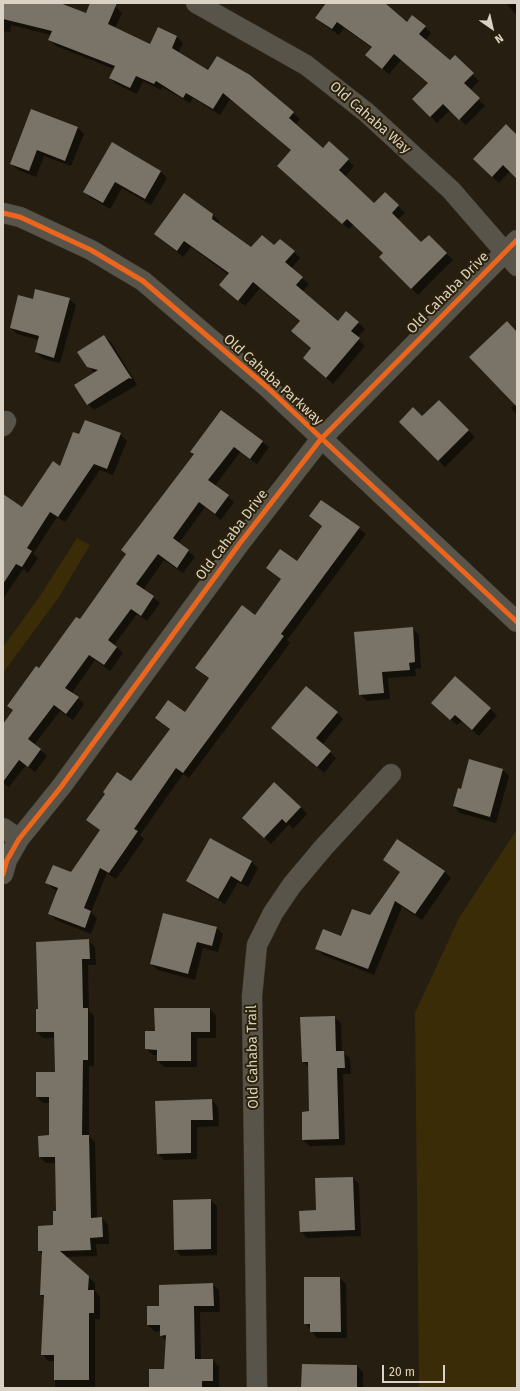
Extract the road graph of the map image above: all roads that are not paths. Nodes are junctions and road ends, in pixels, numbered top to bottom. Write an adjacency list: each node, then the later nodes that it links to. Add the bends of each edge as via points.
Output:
1 (196, 3): 3 (street, Old Cahaba Way, via 306,66 366,112 451,190)
2 (3, 213): 4 (street, Old Cahaba Parkway, via 20,217 91,250 143,281 268,388)
3 (513, 252): 4 (street, Old Cahaba Drive)
4 (321, 439): 5 (street, Old Cahaba Parkway); 7 (street, Old Cahaba Drive, via 240,543 61,787)
5 (517, 622)
6 (391, 774): 9 (street, Old Cahaba Trail, via 292,885 273,913 257,945 252,996)
7 (11, 833): 8 (street, Old Cahaba Drive)
8 (3, 874)
9 (257, 1388)

